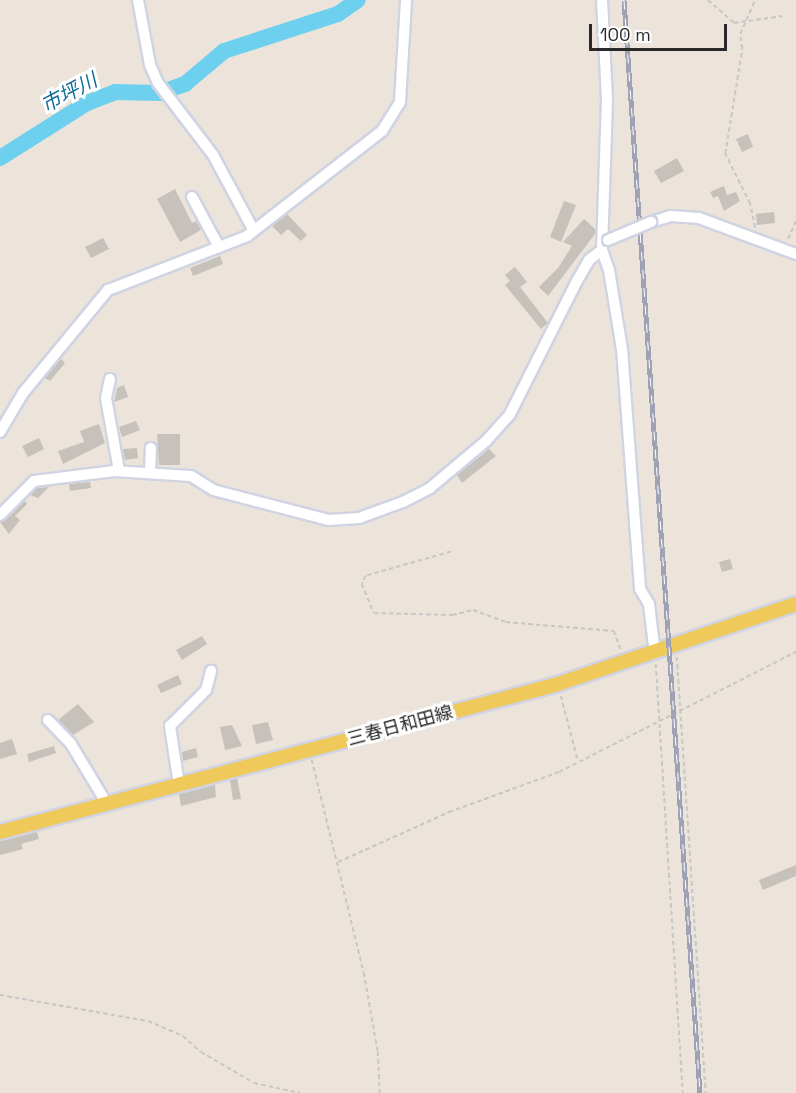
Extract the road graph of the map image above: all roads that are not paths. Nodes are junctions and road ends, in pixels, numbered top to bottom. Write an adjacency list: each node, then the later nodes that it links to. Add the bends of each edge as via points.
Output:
1 (138, 0): 5 (street, via 150,65 158,83 213,155)
2 (406, 0): 5 (street, via 400,102 389,124)
3 (602, 0): 6 (street, via 607,100)
4 (192, 197): 7 (street)
5 (254, 231): 7 (street)
6 (604, 244): 8 (street, bridge, via 651,222 691,216); 13 (street, via 577,281 510,414 486,441 420,494 366,516 329,520 213,490 191,476); 16 (street, via 622,349 640,590 649,604)
7 (219, 247): 10 (street, via 138,275 97,299 23,393)
8 (796, 254)
9 (110, 379): 12 (street, via 106,398)
10 (0, 432)
11 (151, 448): 13 (street)
12 (119, 471): 13 (street); 14 (street, via 34,481)
13 (150, 473)
14 (0, 516)
15 (796, 604): 16 (main road, 三春日和田線)
16 (655, 654): 19 (main road, 三春日和田線, via 558,684)
17 (211, 670): 19 (street, via 206,690 170,726)
18 (48, 720): 20 (street, via 71,744)
19 (179, 785): 20 (main road, 三春日和田線)
20 (107, 804): 21 (main road, 三春日和田線)
21 (0, 832)

